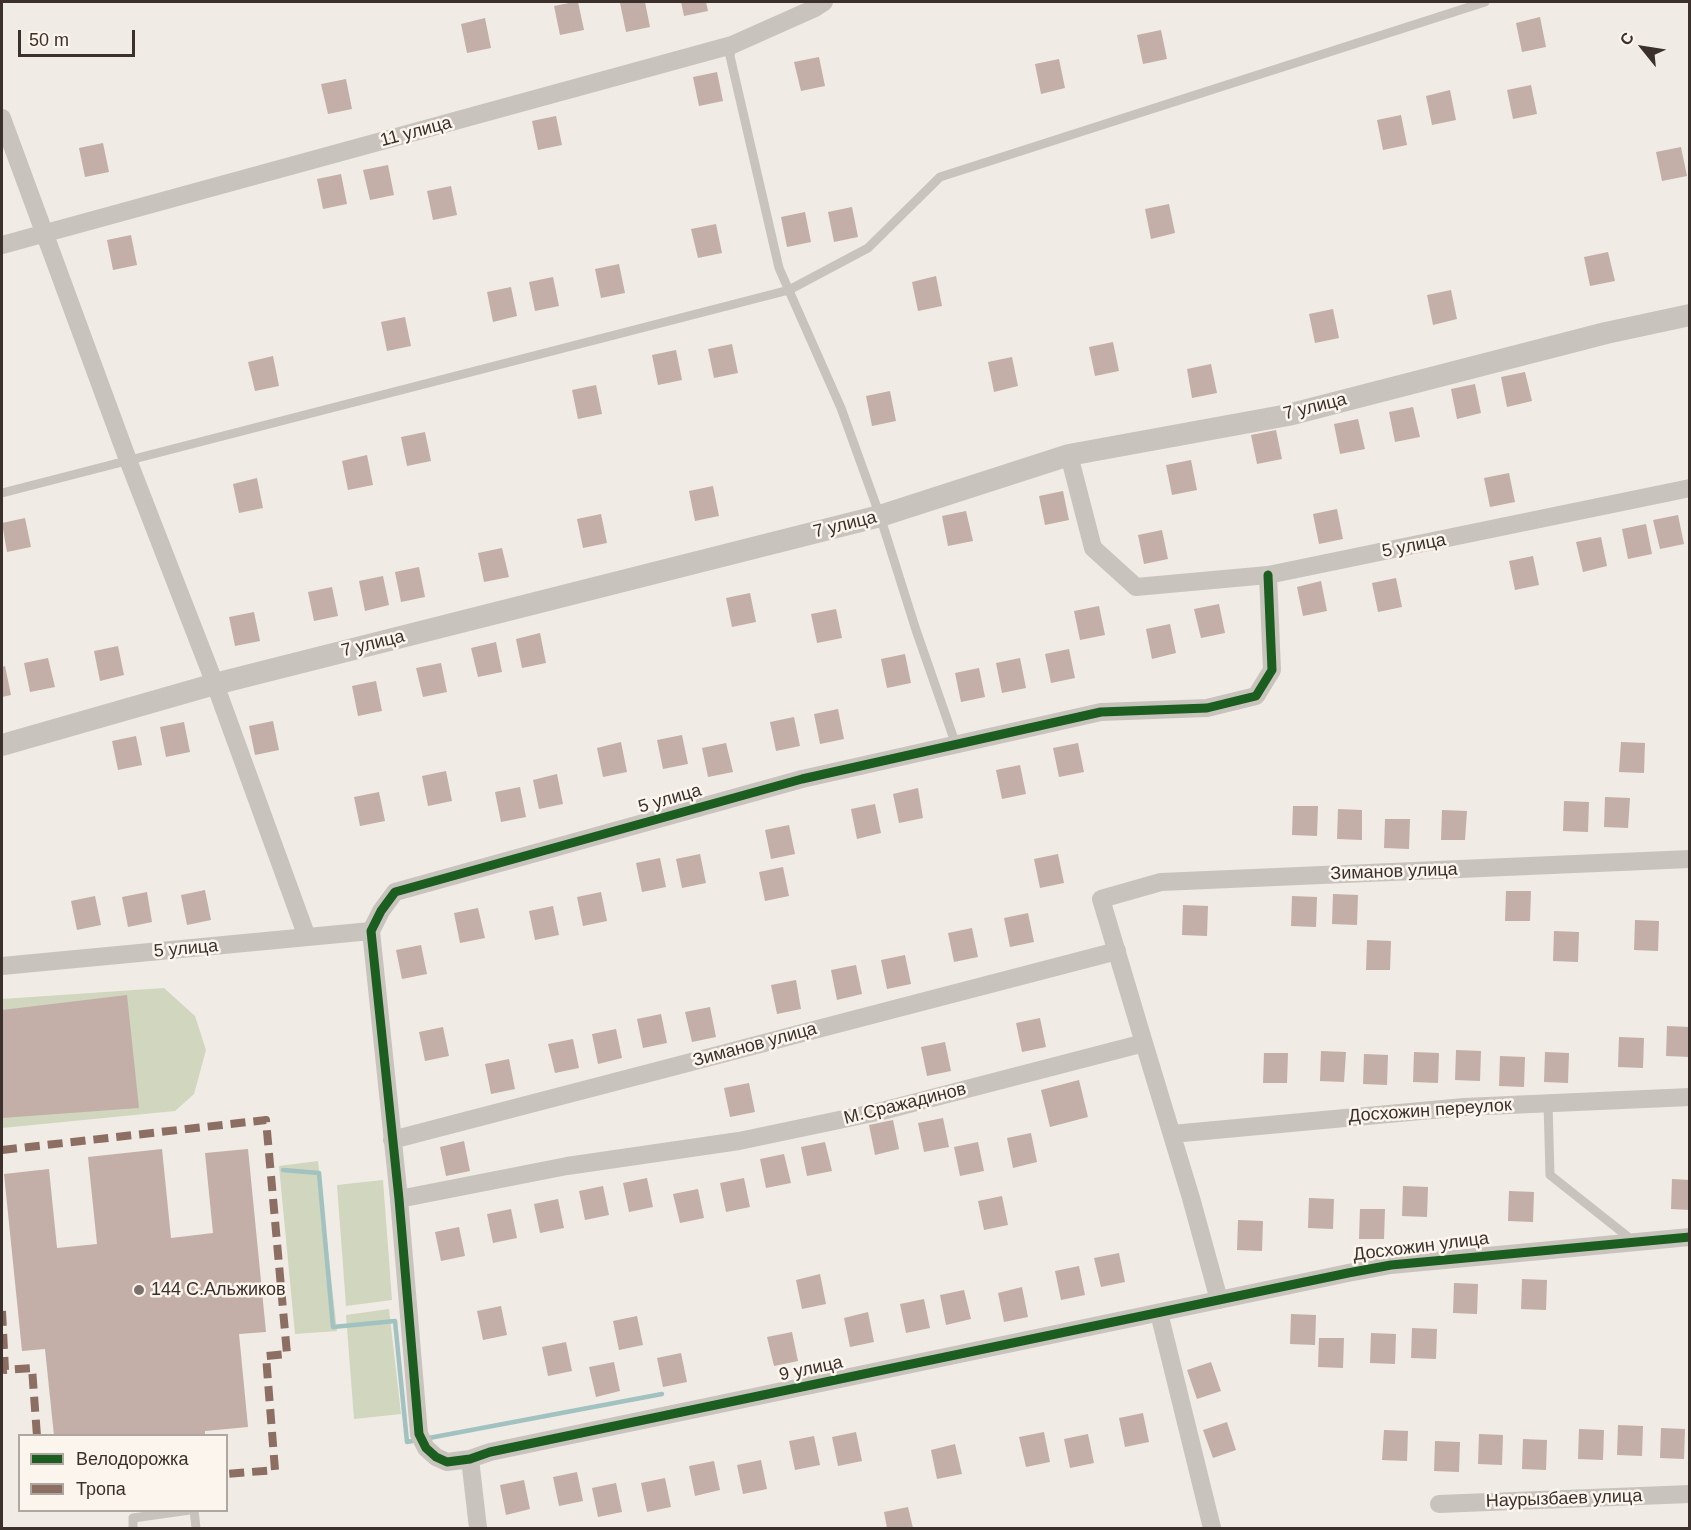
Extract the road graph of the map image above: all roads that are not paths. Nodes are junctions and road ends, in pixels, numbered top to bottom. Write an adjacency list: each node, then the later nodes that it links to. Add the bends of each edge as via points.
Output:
1 (824, 2): 3 (street, 11 улица)
2 (1485, 2): 7 (lane, via 939,177 868,248)
3 (732, 45): 5 (street, 11 улица); 7 (lane, via 730,57 779,268)
4 (2, 118): 5 (street)
5 (43, 234): 6 (street, 11 улица); 10 (street)
6 (2, 245)
7 (789, 290): 10 (lane); 13 (lane, via 841,408)
8 (1689, 315): 9 (street, 7 улица, via 1288,415)
9 (1070, 455): 13 (street, 7 улица); 14 (street, 5 улица, via 1094,548 1136,587)
10 (128, 460): 12 (lane); 15 (street)
11 (1689, 488): 14 (street, 5 улица)
12 (2, 493)
13 (880, 516): 15 (street, 7 улица); 17 (lane)
14 (1268, 575): 17 (street, 5 улица, via 1272,670 1256,696 1208,708 1101,712)
15 (215, 684): 16 (street, 7 улица); 20 (street)
16 (2, 745)
17 (956, 745): 19 (street, 5 улица, via 802,779 395,892)
18 (1689, 859): 21 (street, Зиманов улица, via 1161,882 1101,899)
19 (371, 931): 20 (street, 5 улица); 27 (street)
20 (307, 937): 22 (street, 5 улица)
21 (1117, 951): 23 (street); 27 (street, Зиманов улица)
22 (2, 966)
23 (1144, 1043): 26 (street); 28 (street, М.Сражадинов, via 860,1116 739,1142 567,1166)
24 (1689, 1097): 25 (street, Досхожин переулок)
25 (1548, 1103): 26 (street, Досхожин переулок); 30 (lane, via 1550,1175)
26 (1172, 1134): 31 (street)
27 (392, 1140): 28 (street)
28 (399, 1199): 33 (street, 9 улица, via 419,1434 436,1457 447,1462)
29 (1689, 1237): 30 (street, Досхожин улица)
30 (1634, 1242): 31 (street, Досхожин улица, via 1391,1265)
31 (1219, 1300): 32 (street, Досхожин улица)
32 (1159, 1313): 33 (street, 9 улица); 41 (street)
33 (470, 1459): 40 (street)
34 (1689, 1494): 35 (street, Наурызбаев улица)
35 (1439, 1504)
36 (177, 1512): 38 (lane, via 133,1518)
37 (192, 1512): 39 (lane)
38 (133, 1528)
39 (196, 1528)
40 (478, 1528)
41 (1212, 1528)

